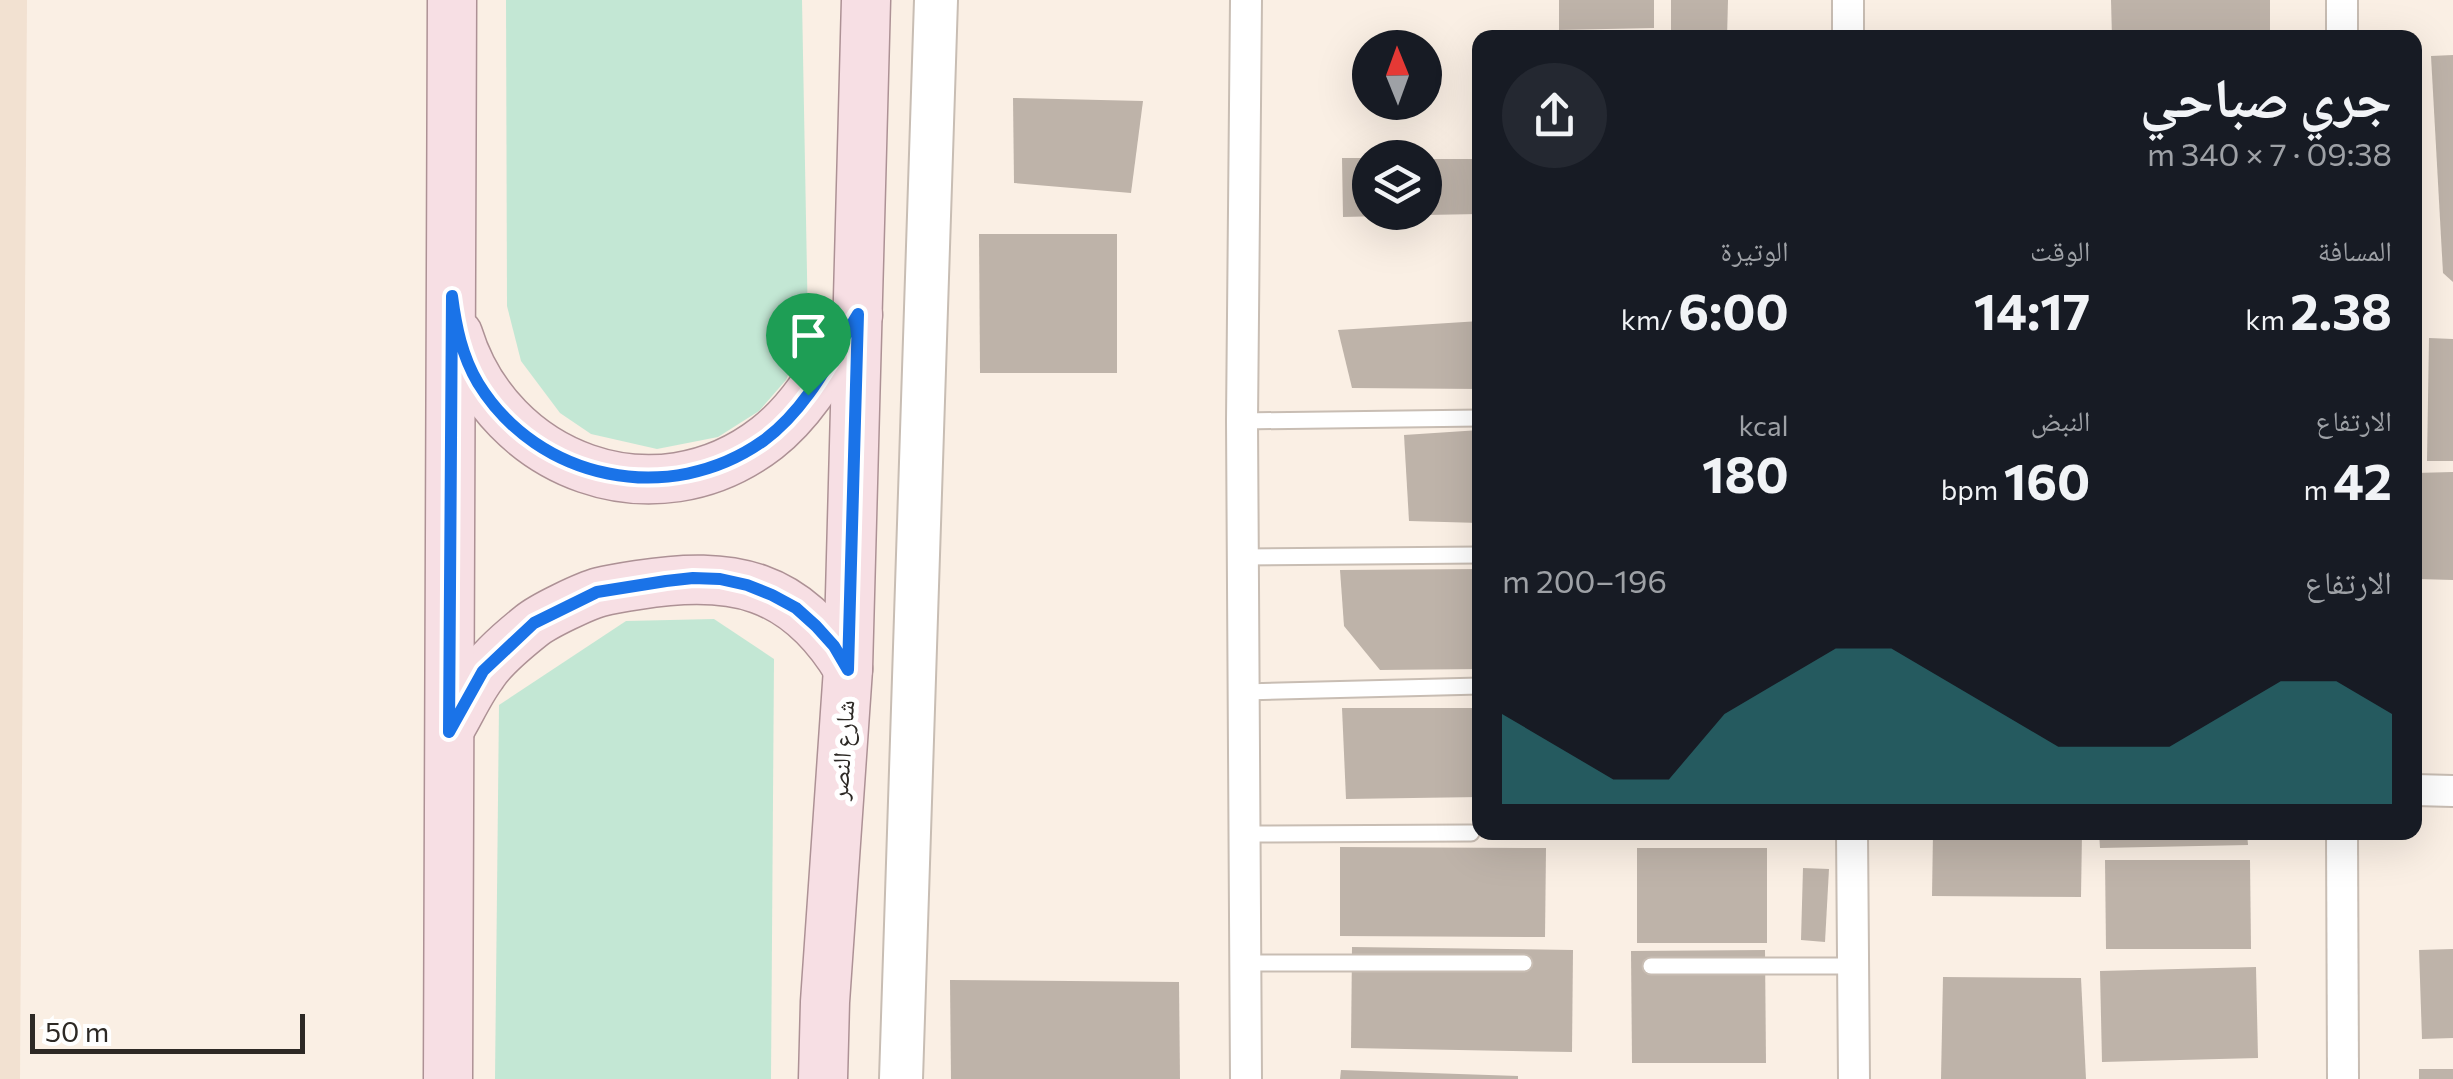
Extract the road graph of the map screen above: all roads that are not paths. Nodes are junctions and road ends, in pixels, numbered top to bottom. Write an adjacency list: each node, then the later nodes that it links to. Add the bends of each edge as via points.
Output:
1 (452, 0): 9 (main road)
2 (866, 0): 10 (main road, شارع النصر)
3 (936, 0): 31 (street)
4 (1246, 0): 12 (street)
5 (1848, 0): 7 (street)
6 (2342, 0): 8 (street)
7 (1848, 30)
8 (2342, 30)
9 (452, 296): 10 (main road, via 464,355 516,429 566,461 624,478 699,471 766,438 808,395); 18 (main road)
10 (858, 314): 15 (main road, شارع النصر)
11 (1472, 418): 12 (lane)
12 (1242, 421): 14 (street)
13 (1472, 556): 14 (lane)
14 (1242, 557): 17 (street)
15 (848, 670): 18 (main road, via 816,626 772,595 720,579 666,581 597,592 534,623 483,671); 30 (main road, شارع النصر)
16 (1472, 686): 17 (lane)
17 (1244, 692): 22 (street)
18 (449, 732): 29 (main road)
19 (2422, 790): 20 (street)
20 (2453, 791)
21 (1471, 833): 22 (lane)
22 (1244, 834): 25 (street)
23 (1852, 840): 28 (street)
24 (2342, 840): 34 (street)
25 (1245, 962): 26 (lane); 32 (street)
26 (1524, 962)
27 (1651, 966): 28 (lane)
28 (1854, 966): 33 (street)
29 (448, 1079)
30 (823, 1079)
31 (901, 1079)
32 (1246, 1079)
33 (1854, 1079)
34 (2343, 1079)

